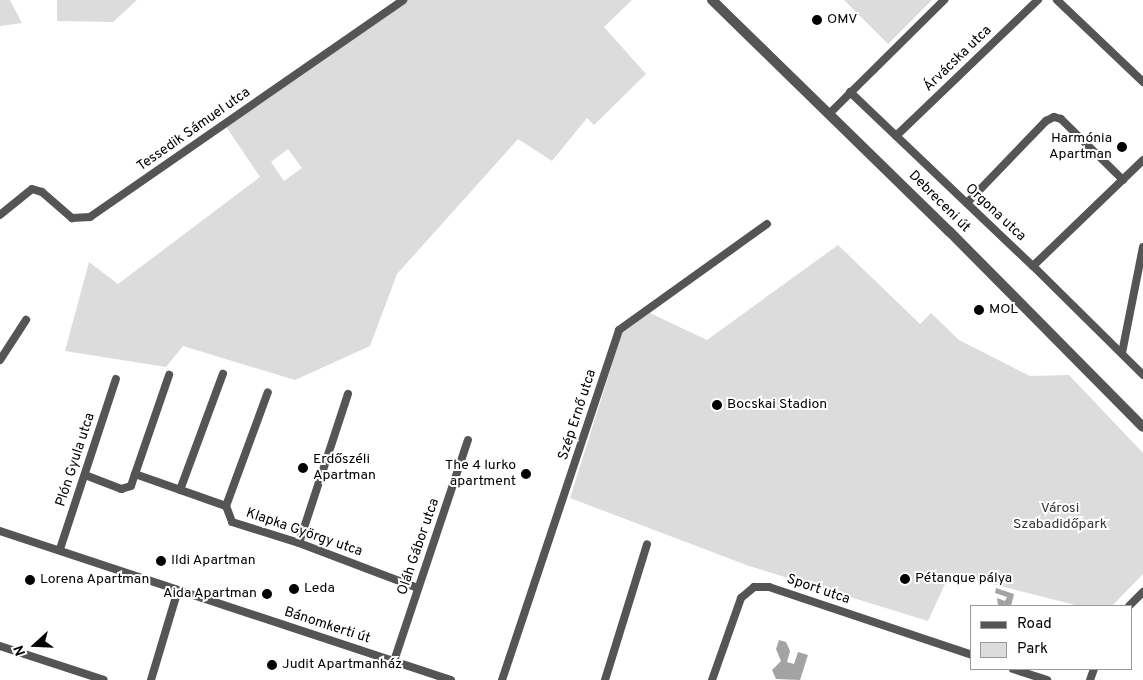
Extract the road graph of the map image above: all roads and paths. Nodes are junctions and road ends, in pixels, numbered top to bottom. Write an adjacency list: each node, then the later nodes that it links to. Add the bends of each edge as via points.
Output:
1 (403, 0): 13 (street, Tessedik Sámuel utca, via 90,217 72,218 42,192 32,189)
2 (712, 0): 8 (street, Debreceni út)
3 (944, 0): 7 (street)
4 (1038, 0): 9 (street, Árvácska utca)
5 (1057, 0): 6 (street)
6 (1143, 82)
7 (850, 92): 8 (street); 9 (street, Orgona utca)
8 (830, 113): 26 (street, Debreceni út)
9 (896, 136): 12 (street, Orgona utca)
10 (1143, 160): 11 (street)
11 (1123, 180): 12 (street, via 1061,119 1054,117 1046,121); 16 (street)
12 (967, 203): 16 (street, Orgona utca)
13 (0, 215)
14 (767, 224): 47 (street, Szép Ernő utca, via 619,330)
15 (1143, 248): 18 (street)
16 (1033, 266): 18 (street, Orgona utca)
17 (26, 320): 19 (street)
18 (1122, 354): 22 (street, Orgona utca)
19 (0, 360)
20 (222, 374): 30 (street)
21 (169, 375): 28 (street)
22 (1143, 375)
23 (116, 379): 29 (street, Plón Gyula utca)
24 (268, 392): 31 (street)
25 (348, 394): 33 (street)
26 (1143, 427)
27 (468, 440): 36 (street, Oláh Gábor utca)
28 (135, 474): 29 (street, via 131,486 121,489); 30 (street)
29 (85, 475): 35 (street, Plón Gyula utca)
30 (180, 490): 31 (street)
31 (226, 506): 33 (street, Klapka György utca, via 232,522)
32 (0, 531): 35 (street, Bánomkerti út)
33 (299, 542): 36 (street, Klapka György utca)
34 (647, 544): 48 (street)
35 (60, 549): 37 (street, Bánomkerti út)
36 (418, 588): 42 (street, Oláh Gábor utca)
37 (178, 590): 42 (street, Bánomkerti út); 45 (street)
38 (1143, 592): 39 (street)
39 (1129, 605)
40 (0, 646): 44 (street)
41 (970, 654): 49 (street, Sport utca, via 769,587 754,587 741,598)
42 (394, 661): 46 (street, Bánomkerti út)
43 (1016, 670): 50 (street)
44 (104, 680)
45 (151, 680)
46 (448, 680)
47 (502, 680)
48 (605, 680)
49 (712, 680)
50 (1047, 680)

